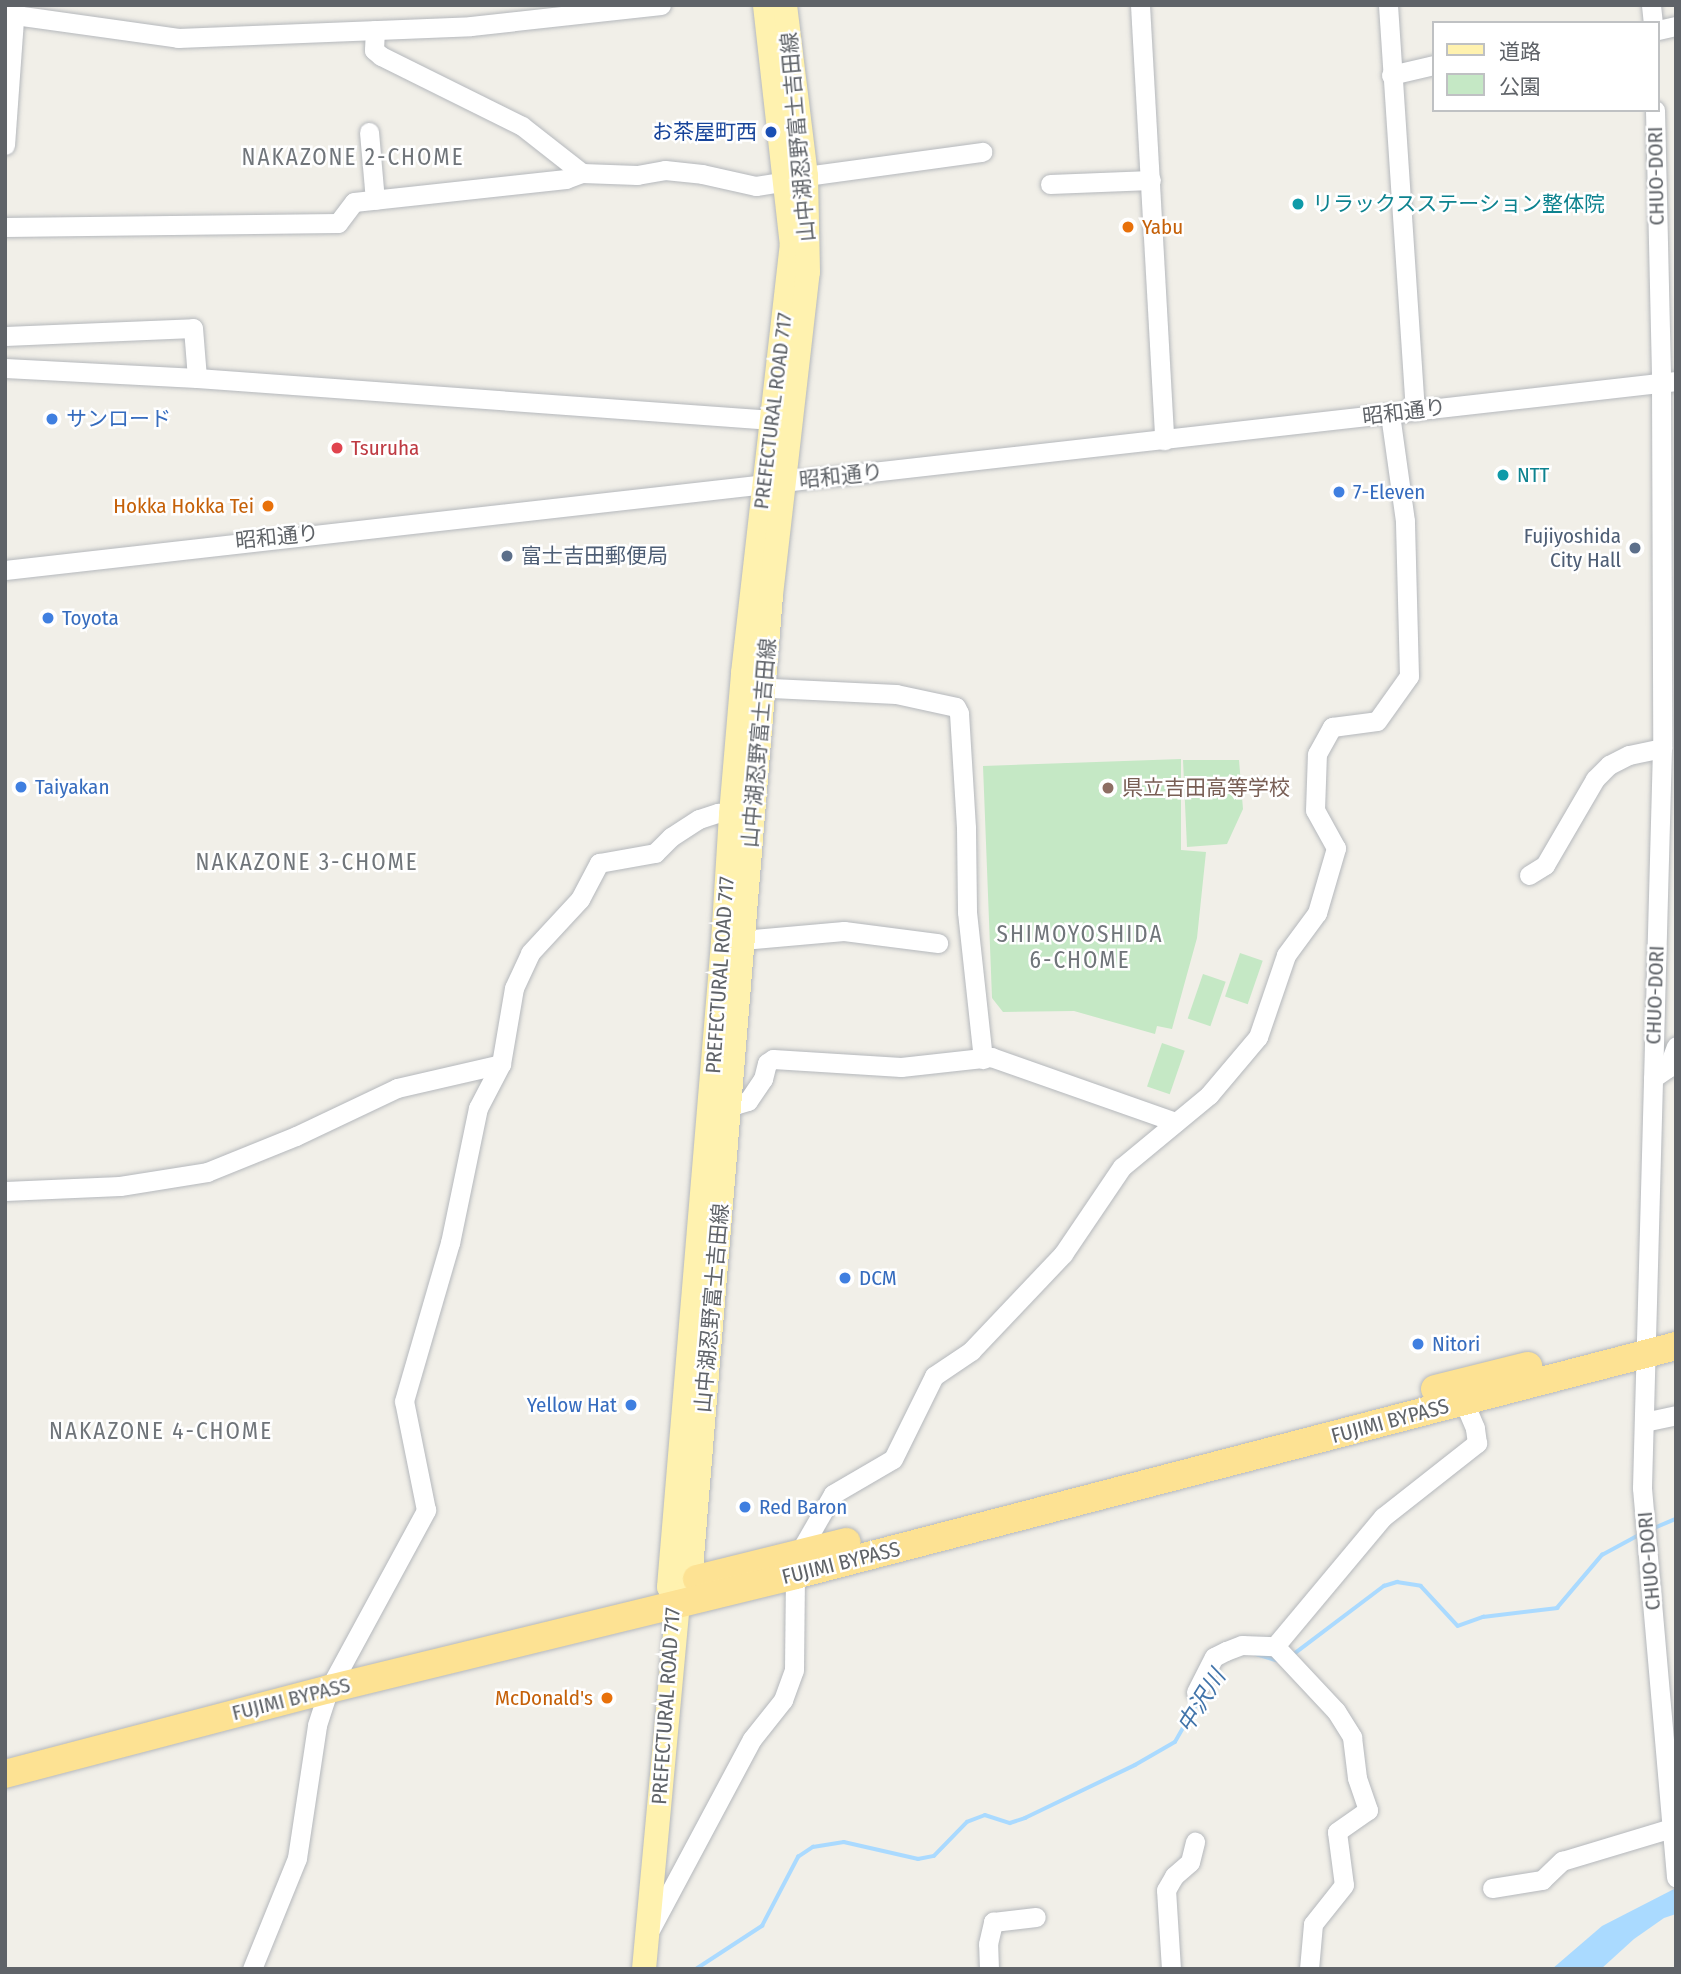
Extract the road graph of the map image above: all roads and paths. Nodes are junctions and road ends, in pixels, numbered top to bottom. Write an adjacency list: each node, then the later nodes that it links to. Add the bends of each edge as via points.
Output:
1 (661, 5): 7 (street, via 471,26)
2 (765, 5): 15 (main road, PREFECTURAL ROAD 717)
3 (785, 5): 15 (main road, 山中湖忍野富士吉田線)
4 (1140, 5): 16 (street)
5 (1388, 5): 9 (street)
6 (15, 10): 7 (street, via 178,38); 12 (street)
7 (375, 30): 14 (street, via 374,50 381,56 522,126)
8 (1432, 65): 9 (street)
9 (1391, 75): 24 (street)
10 (1655, 112): 23 (street, CHUO-DORI)
11 (369, 132): 18 (street)
12 (5, 145)
13 (982, 152): 15 (street)
14 (582, 173): 15 (street, via 637,175 665,170 756,186); 18 (street, via 566,179)
15 (796, 179): 26 (main road, PREFECTURAL ROAD 717); 28 (main road, 山中湖忍野富士吉田線, via 808,272)
16 (1151, 180): 17 (street); 27 (street)
17 (1050, 184)
18 (375, 200): 19 (street, via 354,202 338,223)
19 (5, 228)
20 (5, 336): 22 (street, via 193,328)
21 (5, 368): 22 (street)
22 (197, 379): 26 (street)
23 (1668, 382): 24 (street, 昭和通り); 31 (street, CHUO-DORI)
24 (1415, 411): 25 (street, 昭和通り)
25 (1390, 414): 27 (street, 昭和通り); 41 (street, via 1405,521 1409,676 1377,721 1332,727 1317,754 1315,810 1336,848 1317,913 1286,955 1258,1037 1209,1095)
26 (772, 420): 28 (main road, PREFECTURAL ROAD 717)
27 (1164, 440): 28 (street, 昭和通り)
28 (775, 483): 29 (street, 昭和通り); 30 (main road, PREFECTURAL ROAD 717)
29 (5, 570)
30 (753, 687): 32 (main road, PREFECTURAL ROAD 717); 37 (street, via 896,694 956,707 966,828 967,912)
31 (1662, 748): 33 (street, via 1609,765 1595,779 1545,865); 39 (street, CHUO-DORI)
32 (742, 816): 34 (main road, PREFECTURAL ROAD 717); 38 (street, via 718,813 671,837 654,853 599,863 580,899 530,953 514,988)
33 (1529, 875)
34 (733, 941): 35 (street, via 844,931); 40 (main road, 山中湖忍野富士吉田線); 50 (main road, PREFECTURAL ROAD 717)
35 (938, 943)
36 (1676, 1046): 39 (street, via 1668,1068)
37 (983, 1059): 40 (street, via 901,1067 774,1059 767,1063 763,1079 748,1101); 41 (street)
38 (501, 1064): 42 (street, via 397,1088 207,1172 120,1186); 52 (street, via 478,1108 450,1243 404,1401 426,1510)
39 (1653, 1078): 44 (street, CHUO-DORI)
40 (728, 1107): 50 (main road, 山中湖忍野富士吉田線)
41 (1176, 1122): 49 (street, via 1122,1167 1063,1254 971,1351 934,1376 892,1459 833,1494)
42 (5, 1191)
43 (1676, 1330): 44 (highway, FUJIMI BYPASS)
44 (1646, 1346): 45 (highway, FUJIMI BYPASS); 46 (highway, FUJIMI BYPASS); 48 (street, CHUO-DORI); 49 (highway, FUJIMI BYPASS, via 1489,1375)
45 (1676, 1346)
46 (1464, 1402): 49 (highway, FUJIMI BYPASS); 51 (street, via 1477,1443 1383,1517)
47 (1676, 1415): 48 (street)
48 (1644, 1422): 56 (street, CHUO-DORI, via 1642,1488)
49 (797, 1564): 50 (highway, FUJIMI BYPASS); 62 (street, via 794,1670 783,1700 752,1739)
50 (679, 1591): 52 (highway, FUJIMI BYPASS); 62 (main road, PREFECTURAL ROAD 717)
51 (1275, 1646): 53 (street, via 1242,1645 1214,1657); 66 (street, via 1336,1711 1352,1738 1357,1778 1368,1810 1338,1832 1343,1885 1313,1924)
52 (334, 1680): 54 (highway, FUJIMI BYPASS); 55 (highway, FUJIMI BYPASS); 63 (street, via 317,1725 297,1858)
53 (1196, 1692)
54 (5, 1755)
55 (5, 1774)
56 (1673, 1783): 57 (street, CHUO-DORI)
57 (1671, 1828): 59 (street, CHUO-DORI); 60 (street, via 1562,1861 1542,1880)
58 (1195, 1842): 65 (street, via 1190,1862 1166,1890)
59 (1676, 1876)
60 (1492, 1888)
61 (1036, 1917): 64 (street, via 993,1922)
62 (646, 1949)
63 (251, 1969)
64 (989, 1969)
65 (1171, 1969)
66 (1308, 1969)

